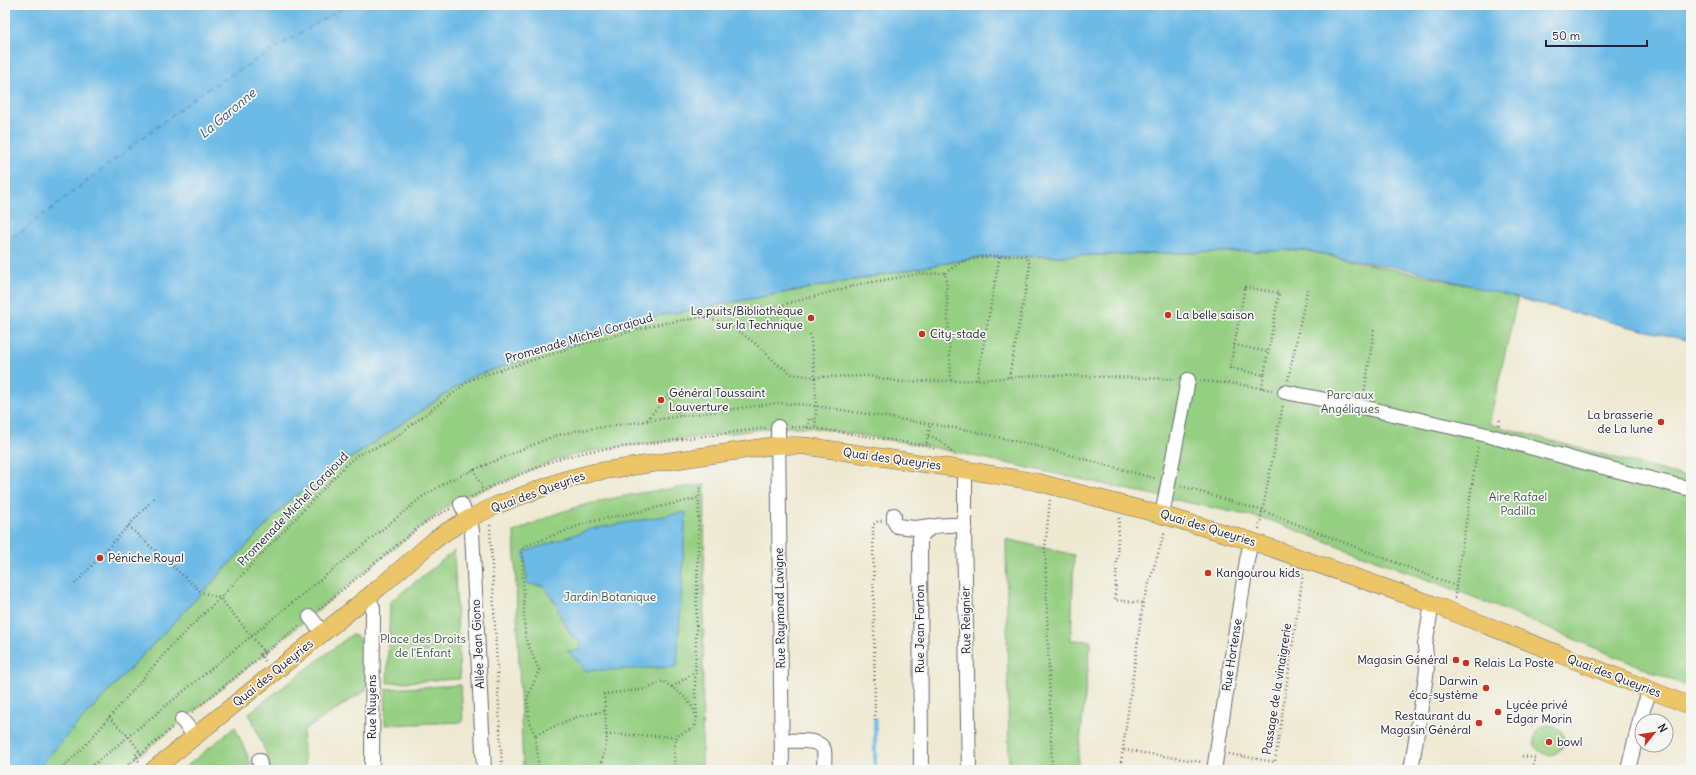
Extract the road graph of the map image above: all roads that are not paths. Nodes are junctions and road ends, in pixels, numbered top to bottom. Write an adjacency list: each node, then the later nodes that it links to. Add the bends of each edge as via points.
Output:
1 (1188, 380): 8 (street, via 1169,482)
2 (1285, 392): 6 (street, via 1487,435)
3 (778, 427): 4 (street, Rue Raymond Lavigne)
4 (778, 445): 5 (main road, Quai des Queyries, via 806,446); 7 (main road, Quai des Queyries, via 595,472 564,480 488,509); 21 (street, Rue Raymond Lavigne)
5 (966, 470): 8 (main road, Quai des Queyries, via 1051,486); 10 (street, Rue Reignier)
6 (1691, 488)
7 (465, 511): 13 (main road, Quai des Queyries, via 440,536); 25 (street, Allée Jean Giono, via 472,532)
8 (1166, 516): 12 (main road, Quai des Queyries)
9 (894, 518): 11 (street, via 897,526 902,528)
10 (965, 525): 11 (street); 29 (street, Rue Reignier)
11 (931, 526): 28 (street, Rue Jean Forton, via 920,538)
12 (1252, 541): 14 (main road, Quai des Queyries); 22 (street, Rue Hortense)
13 (368, 597): 16 (main road, Quai des Queyries); 24 (street, Rue Nuyens, via 373,608)
14 (1432, 604): 17 (main road, Quai des Queyries); 30 (street, via 1425,645 1427,670)
15 (310, 617): 16 (street)
16 (323, 633): 20 (main road, Quai des Queyries)
17 (1650, 690): 18 (main road, Quai des Queyries); 31 (street)
18 (1691, 706)
19 (182, 720): 20 (street)
20 (195, 736): 23 (main road, Quai des Queyries)
21 (782, 741): 26 (street, Rue Raymond Lavigne); 27 (street, via 820,744 824,750)
22 (1215, 762)
23 (147, 767)
24 (372, 770)
25 (484, 770)
26 (782, 770)
27 (824, 770)
28 (921, 770)
29 (969, 770)
30 (1411, 770)
31 (1628, 770)

